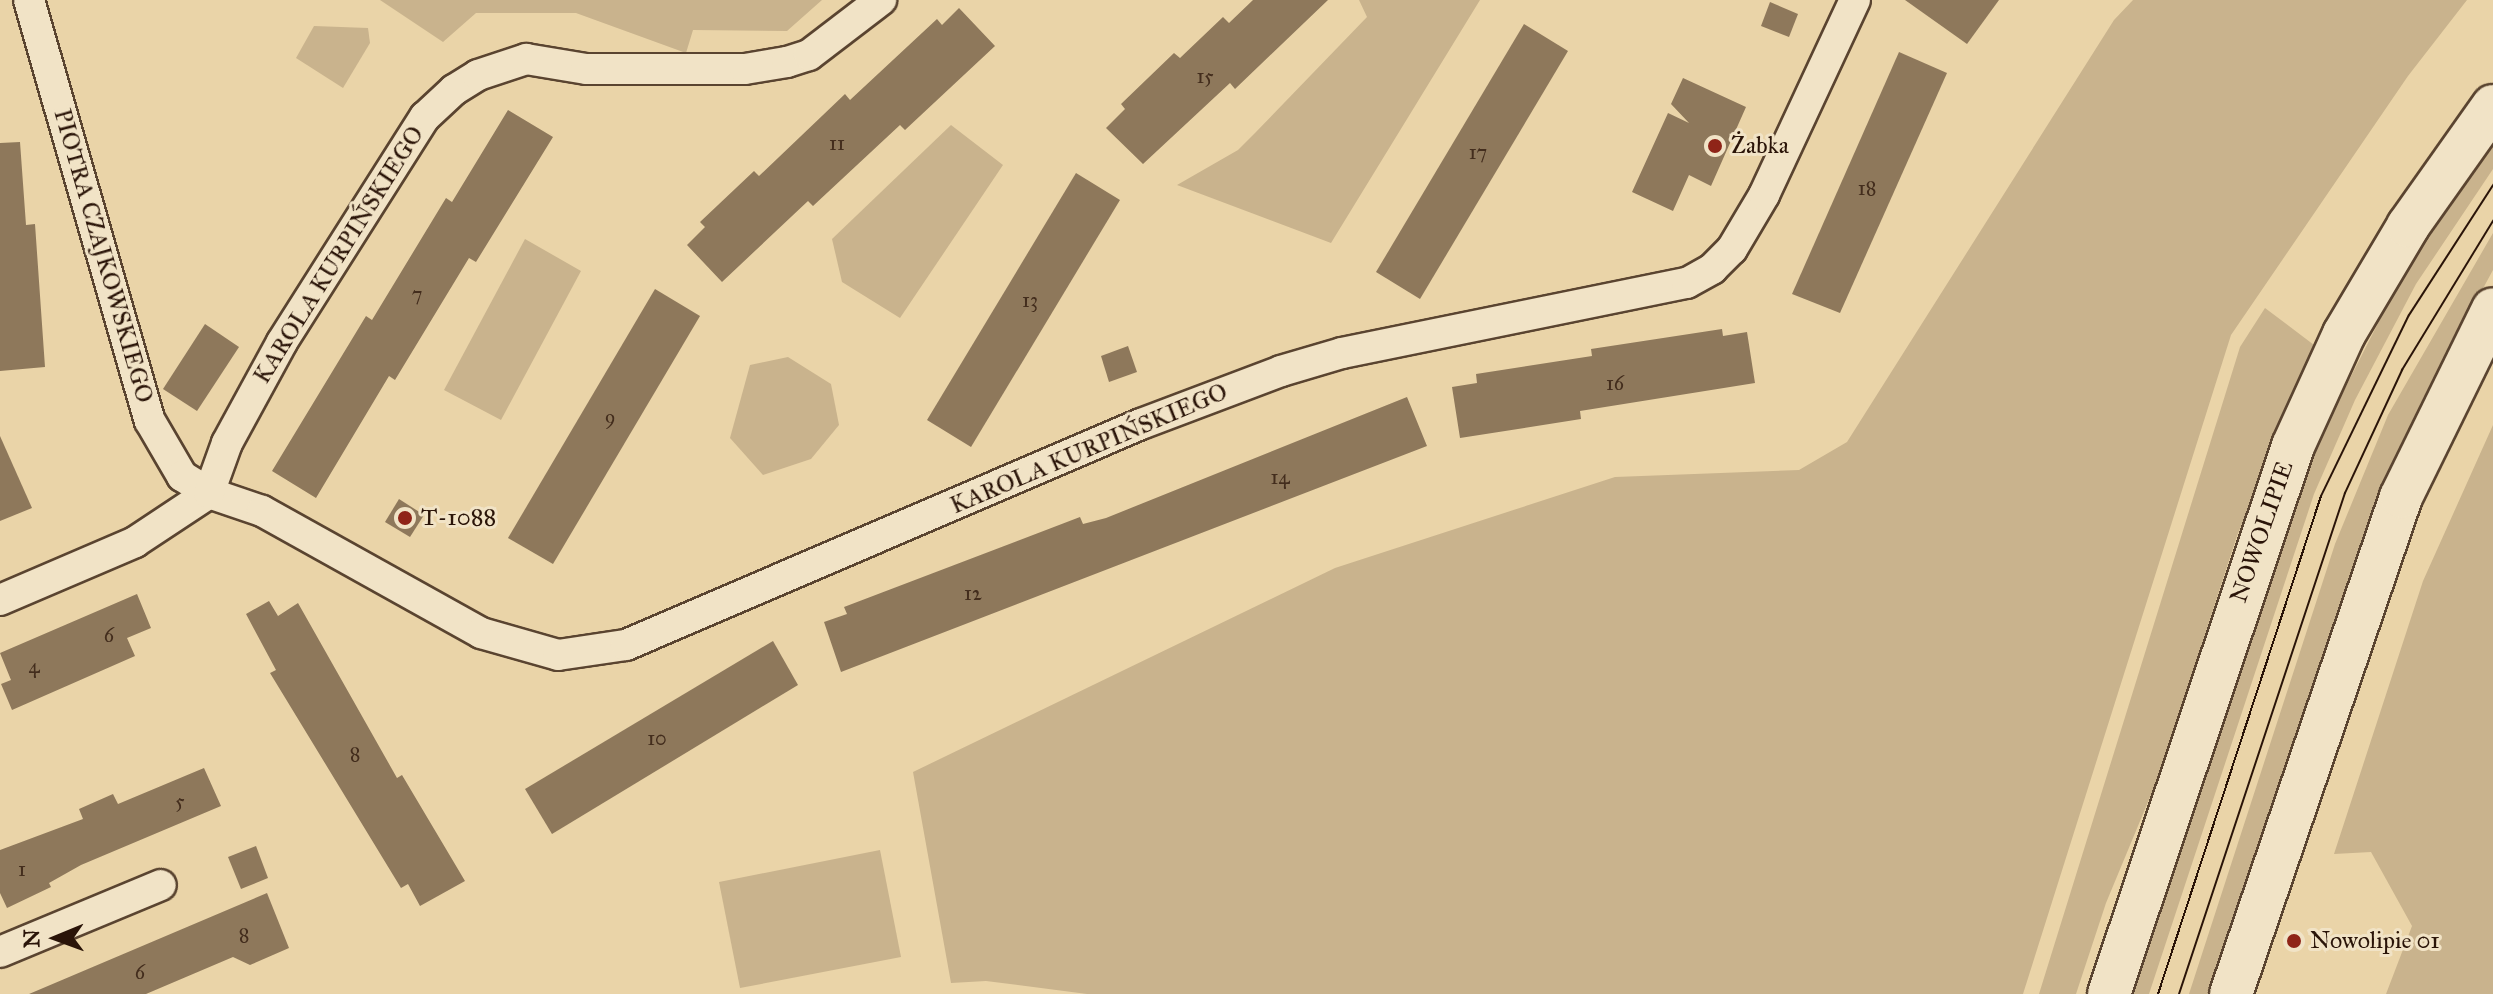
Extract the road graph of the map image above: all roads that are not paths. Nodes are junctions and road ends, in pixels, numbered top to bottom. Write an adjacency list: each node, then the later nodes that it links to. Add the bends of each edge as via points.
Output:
1 (29, 0): 6 (street, PIOTRA CZAJKOWSKIEGO, via 134,365 164,451 182,476)
2 (881, 0): 6 (street, KAROLA KURPIŃSKIEGO, via 809,55 787,62 745,69 586,69 526,59 478,75 454,90 425,117 282,342 227,443)
3 (1855, 0): 6 (street, KAROLA KURPIŃSKIEGO, via 1764,195 1732,249 1687,283 1342,353 1281,371 1141,424 626,645 558,655 507,643 423,603 262,511)
4 (2493, 106): 10 (main road, NOWOLIPIE, via 2456,151 2344,334 2293,446)
5 (2493, 309): 11 (main road, via 2401,497)
6 (209, 493): 7 (street, via 135,542)
7 (0, 600)
8 (161, 885): 9 (street)
9 (0, 952)
10 (2109, 994)
11 (2231, 994)

